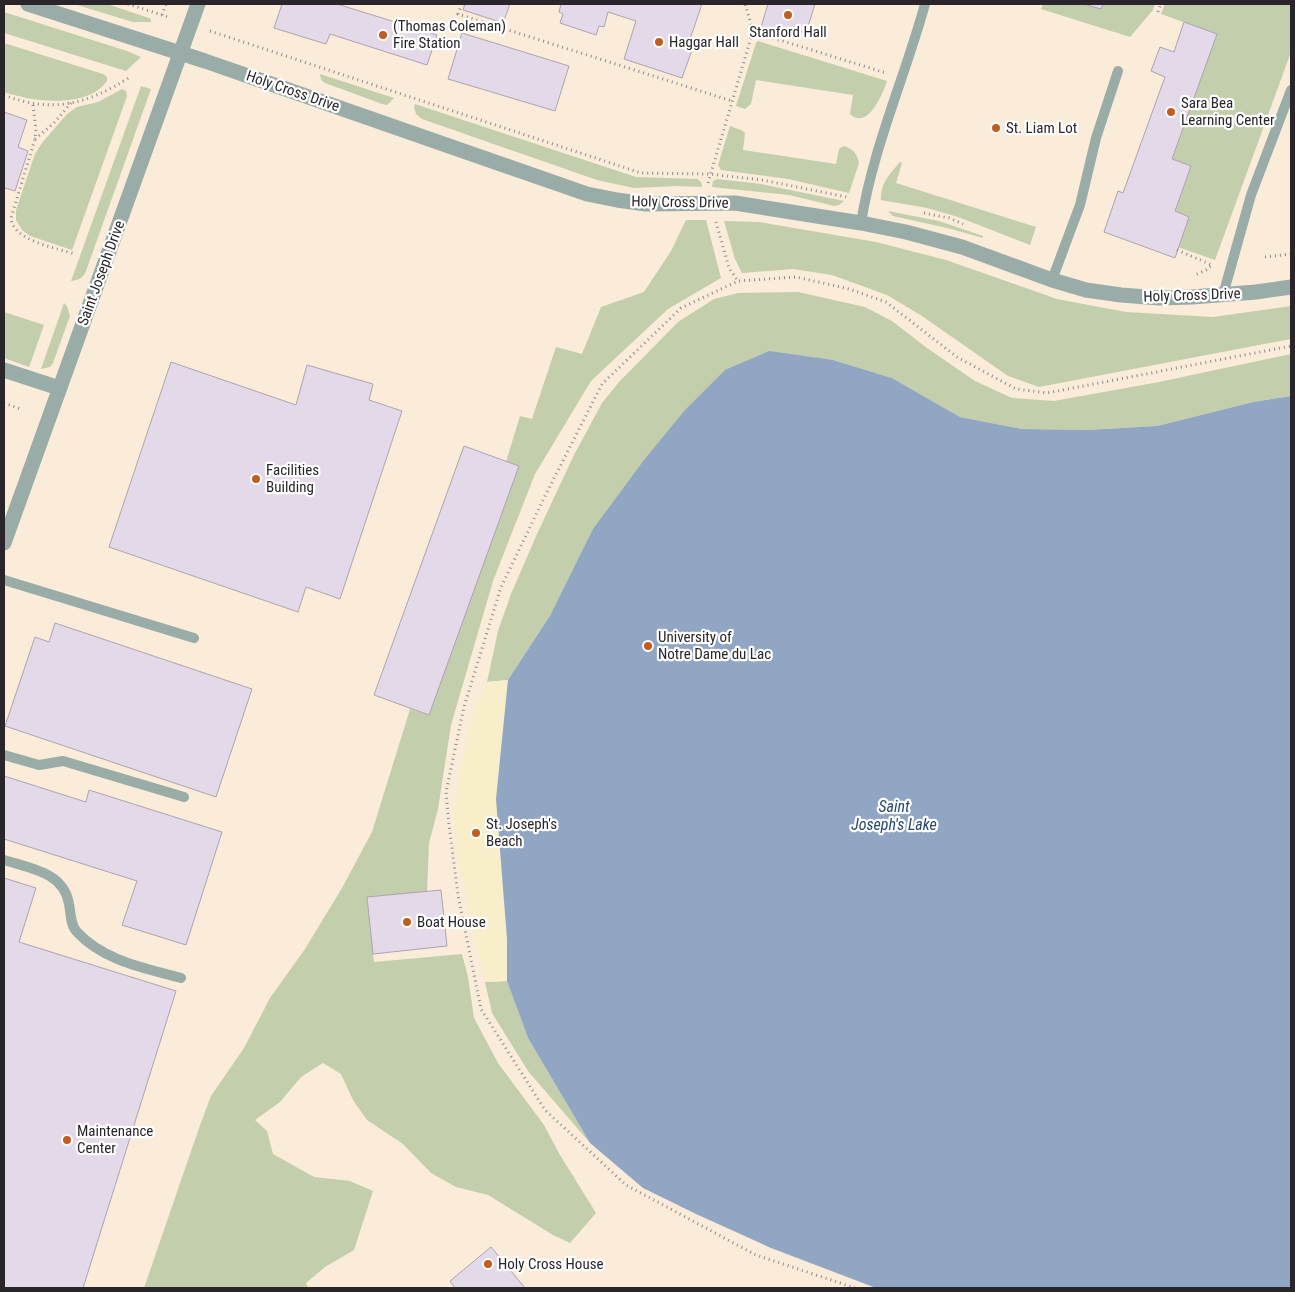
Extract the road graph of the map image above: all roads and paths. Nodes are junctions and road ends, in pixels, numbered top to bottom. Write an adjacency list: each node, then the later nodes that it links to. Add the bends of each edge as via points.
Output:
1 (28, 4): 14 (street, Holy Cross Drive)
2 (128, 4): 10 (path)
3 (166, 4): 10 (path)
4 (198, 4): 14 (street, Saint Joseph Drive)
5 (462, 4): 20 (path, via 458,14)
6 (745, 4): 13 (path)
7 (925, 4): 17 (lane)
8 (1161, 4): 9 (path)
9 (1158, 12)
10 (162, 15): 11 (path)
11 (168, 17)
12 (204, 30): 24 (path, via 641,173)
13 (754, 32): 17 (path); 20 (path)
14 (181, 53): 28 (street, Holy Cross Drive, via 587,194 646,204 735,203); 40 (street, Saint Joseph Drive)
15 (1118, 71): 34 (lane, via 1096,138 1080,206)
16 (130, 77): 21 (path, via 108,91)
17 (901, 78): 28 (lane, via 864,201)
18 (1291, 90): 37 (lane, via 1252,195)
19 (4, 95): 22 (path)
20 (732, 101): 24 (path)
21 (72, 102): 22 (path); 23 (path)
22 (33, 104): 23 (path)
23 (35, 139): 30 (path, via 11,218 12,224 26,238)
24 (710, 174): 25 (path); 26 (path, via 762,180)
25 (706, 186)
26 (847, 197)
27 (715, 221): 35 (path, via 729,268)
28 (861, 223): 34 (street, Holy Cross Drive, via 962,247)
29 (1177, 250): 33 (path, via 1212,266)
30 (75, 254)
31 (1291, 254): 32 (path)
32 (1265, 257)
33 (1192, 276)
34 (1052, 280): 37 (street, Holy Cross Drive, via 1086,290 1140,298)
35 (738, 281): 38 (path, via 796,277 849,289 886,302 957,357 1016,389 1046,393); 50 (path, via 681,308 602,384 501,586 464,707 446,792 448,825 458,895 481,1009 545,1110 626,1185 756,1255)
36 (1291, 287): 37 (street, Holy Cross Drive)
37 (1223, 295)
38 (1291, 346)
39 (4, 370): 40 (street)
40 (59, 388): 43 (street, Saint Joseph Drive)
41 (4, 403): 42 (path)
42 (21, 409)
43 (4, 543)
44 (4, 580): 45 (lane)
45 (194, 638)
46 (4, 755): 47 (lane, via 39,765 63,761)
47 (184, 797)
48 (4, 860): 49 (lane, via 49,874 57,881 68,895 73,927 94,947 111,957)
49 (181, 978)
50 (856, 1288)

